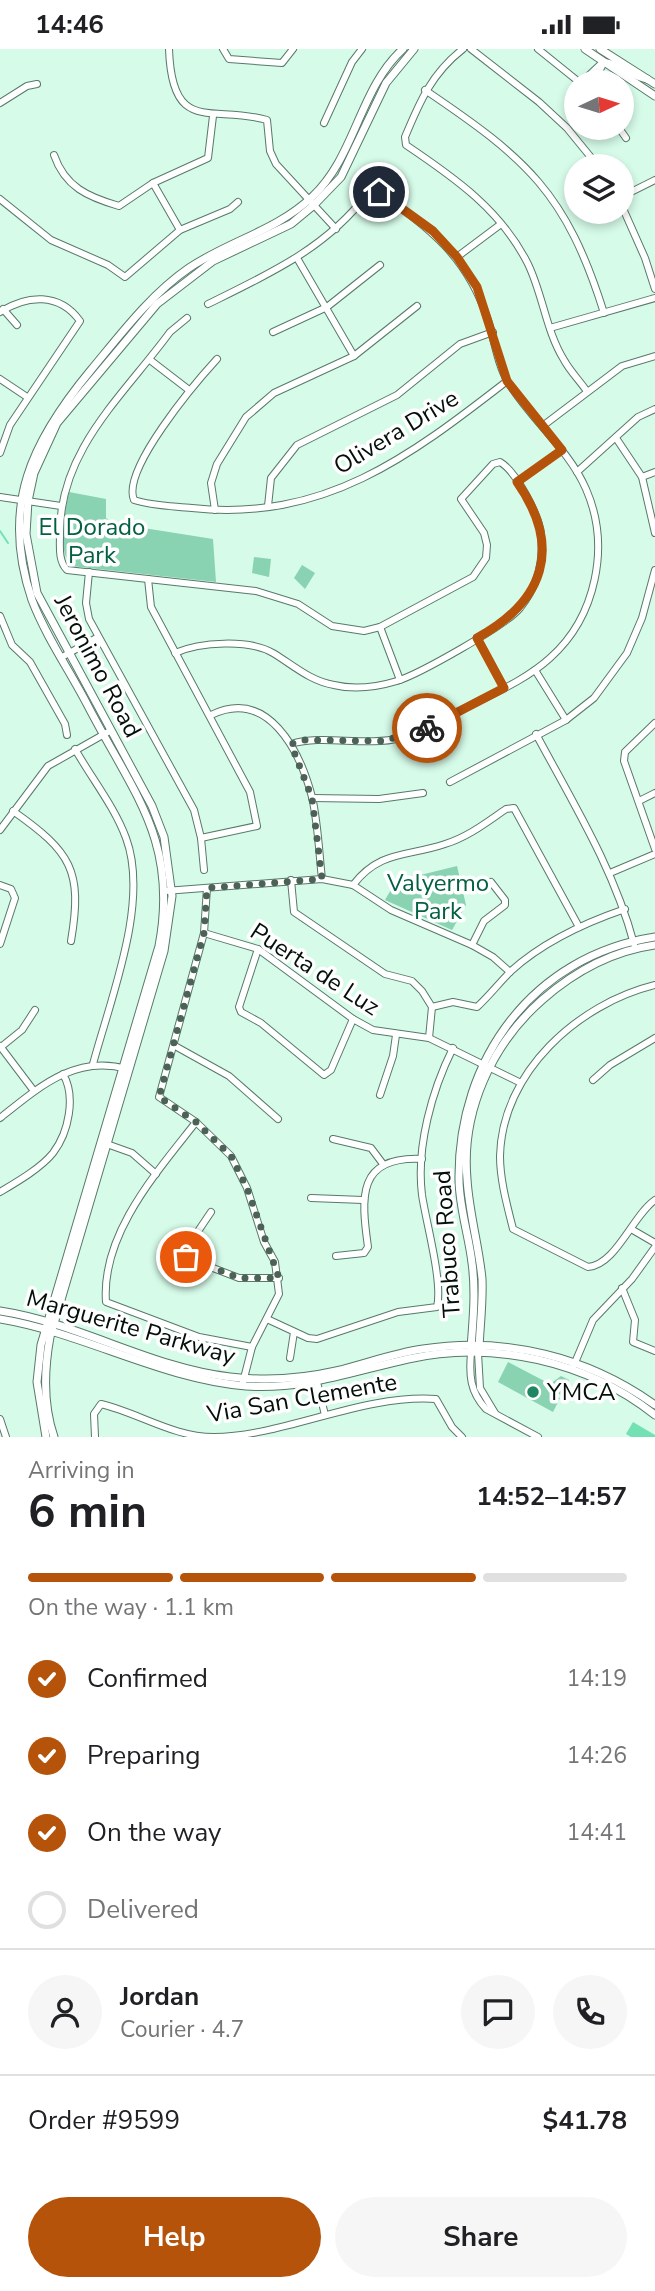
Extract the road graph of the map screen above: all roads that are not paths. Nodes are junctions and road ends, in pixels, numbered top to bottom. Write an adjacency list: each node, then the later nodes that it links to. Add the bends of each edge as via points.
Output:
1 (169, 49): 21 (street, via 170,74 180,98)
2 (223, 49): 3 (street, via 229,59 282,63)
3 (293, 49)
4 (362, 49): 22 (street)
5 (414, 49): 12 (main road, Jeronimo Road)
6 (463, 49): 18 (street, via 443,64)
7 (471, 49): 23 (street, via 539,102)
8 (538, 49): 14 (street)
9 (585, 49): 13 (main road)
10 (593, 49): 13 (main road)
11 (600, 49): 16 (main road)
12 (399, 52): 30 (main road, Jeronimo Road, via 375,87 345,156)
13 (602, 63): 15 (street); 16 (main road); 19 (main road)
14 (567, 70)
15 (599, 70)
16 (651, 82)
17 (37, 84): 20 (street)
18 (425, 90): 31 (street, via 405,137 406,145 466,186); 44 (street, via 498,141 546,189 583,250)
19 (655, 96)
20 (0, 103)
21 (213, 116): 26 (street, via 208,158); 30 (street, via 267,120 276,163)
22 (324, 123)
23 (588, 154)
24 (54, 155): 26 (street, via 60,173 78,190 119,207)
25 (655, 180): 27 (street)
26 (153, 183): 34 (street)
27 (634, 190)
28 (0, 199): 34 (street, via 51,240 125,277)
29 (237, 202): 34 (street)
30 (312, 203): 33 (street); 69 (main road, Jeronimo Road, via 190,268 141,310 49,423 32,455)
31 (501, 224): 35 (street); 47 (street, via 529,265)
32 (630, 224): 38 (street)
33 (336, 229): 35 (street, via 373,191 433,231); 36 (street)
34 (180, 230)
35 (457, 257): 49 (street, via 477,287)
36 (297, 258): 40 (street); 42 (street)
37 (380, 265): 42 (street)
38 (655, 289)
39 (655, 298): 44 (street)
40 (208, 304)
41 (417, 306): 50 (street)
42 (327, 307): 48 (street); 50 (street)
43 (2, 310): 46 (street); 58 (street, via 17,301 42,298 62,305 80,321)
44 (604, 313): 47 (street)
45 (187, 318): 53 (street, via 170,332)
46 (17, 325)
47 (550, 328): 57 (street, via 563,360)
48 (272, 332)
49 (493, 332): 55 (street); 71 (street, via 460,344 397,395 297,445 271,478)
50 (354, 356): 72 (street, via 274,393 246,417 217,464 211,483)
51 (655, 356): 57 (street, via 622,366)
52 (217, 359): 56 (street)
53 (150, 360): 56 (street); 70 (street, via 85,440)
54 (0, 379): 58 (street)
55 (507, 381): 60 (street); 71 (street, Olivera Drive, via 444,431 352,485 322,497)
56 (189, 390): 72 (street, Olivera Drive, via 140,465 132,497)
57 (586, 390): 60 (street)
58 (27, 397): 63 (street)
59 (655, 409): 61 (street, via 638,417)
60 (544, 425): 62 (street)
61 (616, 438): 64 (street); 66 (street)
62 (562, 450): 64 (street); 67 (street)
63 (0, 453)
64 (577, 472): 83 (street, via 594,509 595,583 563,645)
65 (655, 472): 66 (street)
66 (642, 477): 73 (street)
67 (517, 482): 78 (street, via 503,463 493,464 461,499 487,545 486,558 474,577); 80 (street, via 541,530 537,581 519,610)
68 (0, 497): 69 (street)
69 (24, 501): 70 (street); 82 (main road, Jeronimo Road, via 18,537 24,576 36,609)
70 (61, 506): 75 (street, via 60,547 65,568)
71 (268, 506): 72 (street, Olivera Drive)
72 (215, 510)
73 (655, 533)
74 (655, 570): 87 (street, via 651,593 627,653 594,698)
75 (89, 572): 76 (street); 79 (street, via 86,606)
76 (148, 579): 78 (street, via 256,591 298,604 332,626 351,631); 81 (street, via 151,607)
77 (0, 616): 91 (street, via 12,645 30,662)
78 (380, 627): 84 (street)
79 (99, 637): 82 (street); 101 (street, via 194,810)
80 (477, 638): 84 (street); 85 (street)
81 (175, 653): 84 (street, via 201,644 249,647 266,650 334,686 363,687); 86 (street)
82 (66, 655): 89 (main road, Jeronimo Road)
83 (535, 670): 85 (street); 87 (street)
84 (400, 680)
85 (504, 688): 92 (street, via 405,737 365,743 305,740)
86 (211, 715): 92 (street, via 228,707 253,710 271,720); 101 (street, via 250,792 257,826)
87 (566, 720): 90 (street)
88 (655, 723): 98 (street, via 625,753)
89 (107, 733): 93 (street); 111 (main road, Jeronimo Road, via 159,824 168,857)
90 (536, 734): 94 (street); 104 (street)
91 (67, 735)
92 (291, 744): 97 (street)
93 (75, 749): 99 (street, via 48,766); 133 (street, via 118,820 127,841 135,889 132,918)
94 (450, 782)
95 (423, 793): 97 (street, via 379,799)
96 (655, 793): 98 (street)
97 (312, 798): 105 (street)
98 (639, 801): 102 (street)
99 (13, 811): 100 (street); 116 (street, via 43,832 73,871 77,895)
100 (0, 830)
101 (201, 838): 103 (street)
102 (655, 852): 104 (street)
103 (204, 870)
104 (610, 873): 112 (street)
105 (322, 879): 106 (street); 109 (street)
106 (291, 880): 110 (street); 124 (street, via 294,912 385,974 412,981)
107 (491, 882): 118 (street, via 505,905 484,921)
108 (0, 885): 117 (street, via 11,889 15,898)
109 (354, 885): 113 (street, via 377,861 456,840 514,808); 118 (street, via 391,910)
110 (207, 888): 111 (street); 114 (street)
111 (168, 891): 135 (main road, Jeronimo Road, via 159,946)
112 (625, 909): 113 (street); 119 (street)
113 (579, 927): 122 (street)
114 (204, 933): 121 (street, Puerta de Luz); 131 (street)
115 (655, 937): 119 (main road, Trabuco Road)
116 (71, 941)
117 (0, 944)
118 (472, 945): 122 (street)
119 (634, 945): 120 (main road, Trabuco Road); 134 (main road, Trabuco Road, via 552,991 513,1028)
120 (655, 945)
121 (258, 949): 126 (street, Puerta de Luz); 126 (street, via 241,1012 324,1075 331,1070)
122 (510, 972): 124 (street, via 477,1007 457,1002)
123 (655, 985): 138 (street, via 571,1026 538,1057)
124 (432, 1007): 128 (street)
125 (36, 1010): 130 (street, via 22,1030)
126 (353, 1019): 127 (street, Puerta de Luz)
127 (396, 1035): 128 (street, Puerta de Luz); 140 (street)
128 (429, 1038): 132 (street, Puerta de Luz)
129 (655, 1038): 137 (street)
130 (1, 1046): 139 (street)
131 (175, 1046): 142 (street, via 229,1076); 143 (street, via 159,1097)
132 (453, 1048): 134 (street, Puerta de Luz); 146 (street, via 438,1080)
133 (93, 1064): 135 (street); 136 (street)
134 (486, 1065): 138 (street, Puerta de Luz); 165 (main road, Trabuco Road, via 468,1139 466,1176 482,1296)
135 (125, 1069): 145 (main road, Jeronimo Road)
136 (63, 1074): 139 (street); 149 (street, via 71,1098 58,1146)
137 (593, 1080)
138 (521, 1083): 154 (street, via 508,1111 500,1157 513,1229 593,1268)
139 (34, 1091): 141 (street)
140 (380, 1095)
141 (0, 1118)
142 (278, 1119)
143 (196, 1122): 148 (street); 157 (street, via 217,1139 240,1172)
144 (333, 1139): 147 (street, via 371,1148)
145 (103, 1143): 148 (street, via 132,1153); 162 (main road, Jeronimo Road)
146 (422, 1159): 147 (street, via 394,1159); 163 (street, via 437,1307 398,1312 317,1339)
147 (383, 1164): 151 (street, via 368,1181)
148 (156, 1174): 164 (street, via 122,1222 106,1302 199,1337)
149 (0, 1192)
150 (311, 1198): 151 (street)
151 (362, 1200): 156 (street, via 368,1247 364,1253)
152 (655, 1200): 154 (street, via 640,1212)
153 (211, 1212): 157 (street, via 186,1249 187,1258 239,1278)
154 (631, 1229): 155 (street)
155 (655, 1245): 158 (street)
156 (336, 1256)
157 (279, 1278): 161 (street, via 279,1294)
158 (622, 1288): 166 (street, via 635,1320 634,1342); 168 (street, via 593,1320)
159 (0, 1311): 162 (main road, Marguerite Parkway)
160 (0, 1319): 162 (main road, Marguerite Parkway)
161 (267, 1319): 163 (street); 164 (street)
162 (50, 1325): 170 (main road, Marguerite Parkway, via 194,1378); 177 (main road, Jeronimo Road, via 37,1382); 178 (main road, Jeronimo Road, via 45,1375)
163 (295, 1332): 167 (street)
164 (252, 1346): 170 (street)
165 (475, 1349): 168 (main road, Marguerite Parkway); 169 (main road, Marguerite Parkway, via 423,1349); 181 (street, via 473,1392 486,1409)
166 (655, 1351)
167 (290, 1358)
168 (574, 1366): 171 (main road, Marguerite Parkway, via 624,1385); 173 (main road, Marguerite Parkway)
169 (317, 1379): 170 (main road, Marguerite Parkway); 172 (street)
170 (243, 1382)
171 (655, 1405)
172 (325, 1415): 175 (street, Via San Clemente); 180 (street, Via San Clemente, via 383,1402 436,1399)
173 (655, 1415)
174 (0, 1419): 176 (street)
175 (226, 1436): 179 (street, Via San Clemente, via 190,1434 107,1406 96,1407)
176 (6, 1437)
177 (46, 1437)
178 (54, 1437)
179 (96, 1437)
180 (462, 1437)
181 (538, 1437)

